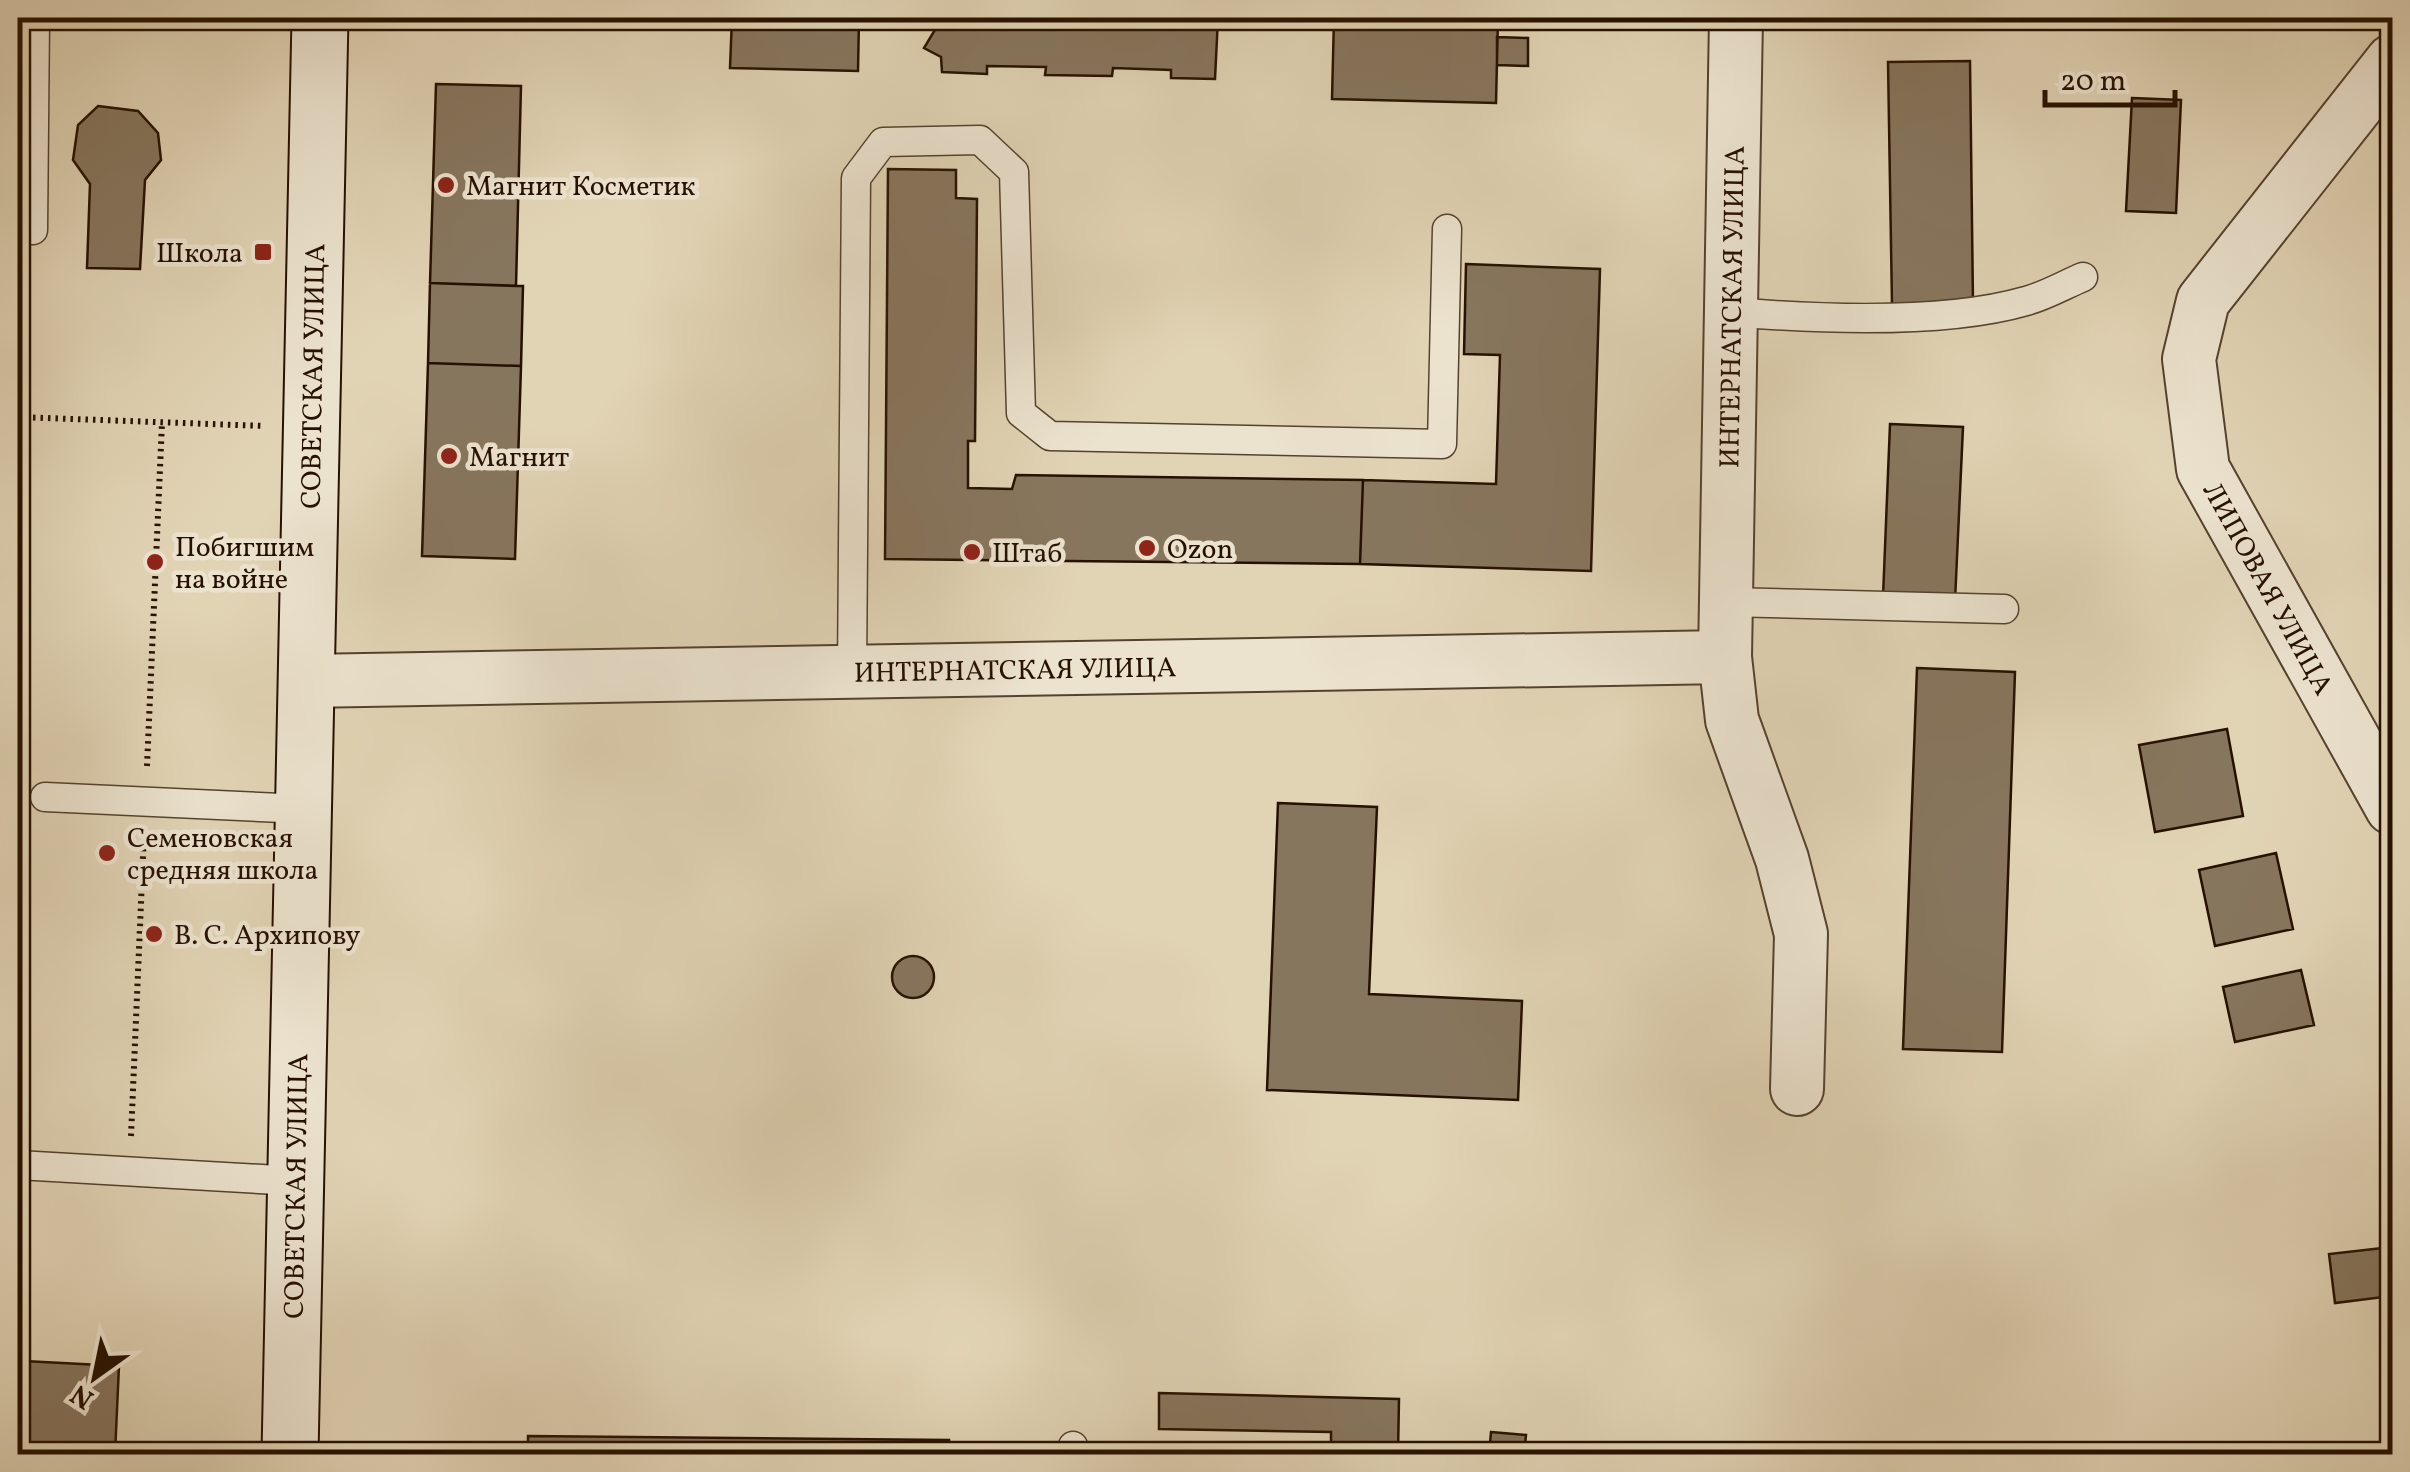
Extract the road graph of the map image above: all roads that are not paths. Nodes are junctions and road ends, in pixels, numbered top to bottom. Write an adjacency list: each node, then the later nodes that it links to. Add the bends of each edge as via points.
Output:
1 (34, 18): 6 (lane, via 33,230)
2 (320, 18): 13 (main road, СОВЕТСКАЯ УЛИЦА)
3 (1736, 18): 8 (street, ИНТЕРНАТСКАЯ УЛИЦА)
4 (2392, 62): 15 (street, ЛИПОВАЯ УЛИЦА, via 2203,301 2188,359 2203,470)
5 (1448, 228): 12 (lane, via 1442,444 1050,436 1021,414 1014,172 980,140 883,142 856,178)
6 (18, 230)
7 (2083, 277): 8 (lane, via 2027,301 1969,312 1802,318)
8 (1731, 312): 9 (street, ИНТЕРНАТСКАЯ УЛИЦА)
9 (1726, 602): 10 (lane); 11 (street, ИНТЕРНАТСКАЯ УЛИЦА)
10 (2004, 609)
11 (1725, 657): 12 (street, ИНТЕРНАТСКАЯ УЛИЦА); 17 (street, ИНТЕРНАТСКАЯ УЛИЦА, via 1732,720 1801,934)
12 (852, 672): 13 (street, ИНТЕРНАТСКАЯ УЛИЦА)
13 (306, 682): 16 (main road, СОВЕТСКАЯ УЛИЦА)
14 (45, 797): 16 (lane)
15 (2392, 808)
16 (303, 809): 19 (main road, СОВЕТСКАЯ УЛИЦА)
17 (1797, 1089)
18 (18, 1165): 19 (lane)
19 (295, 1180): 20 (main road, СОВЕТСКАЯ УЛИЦА)
20 (290, 1454)

